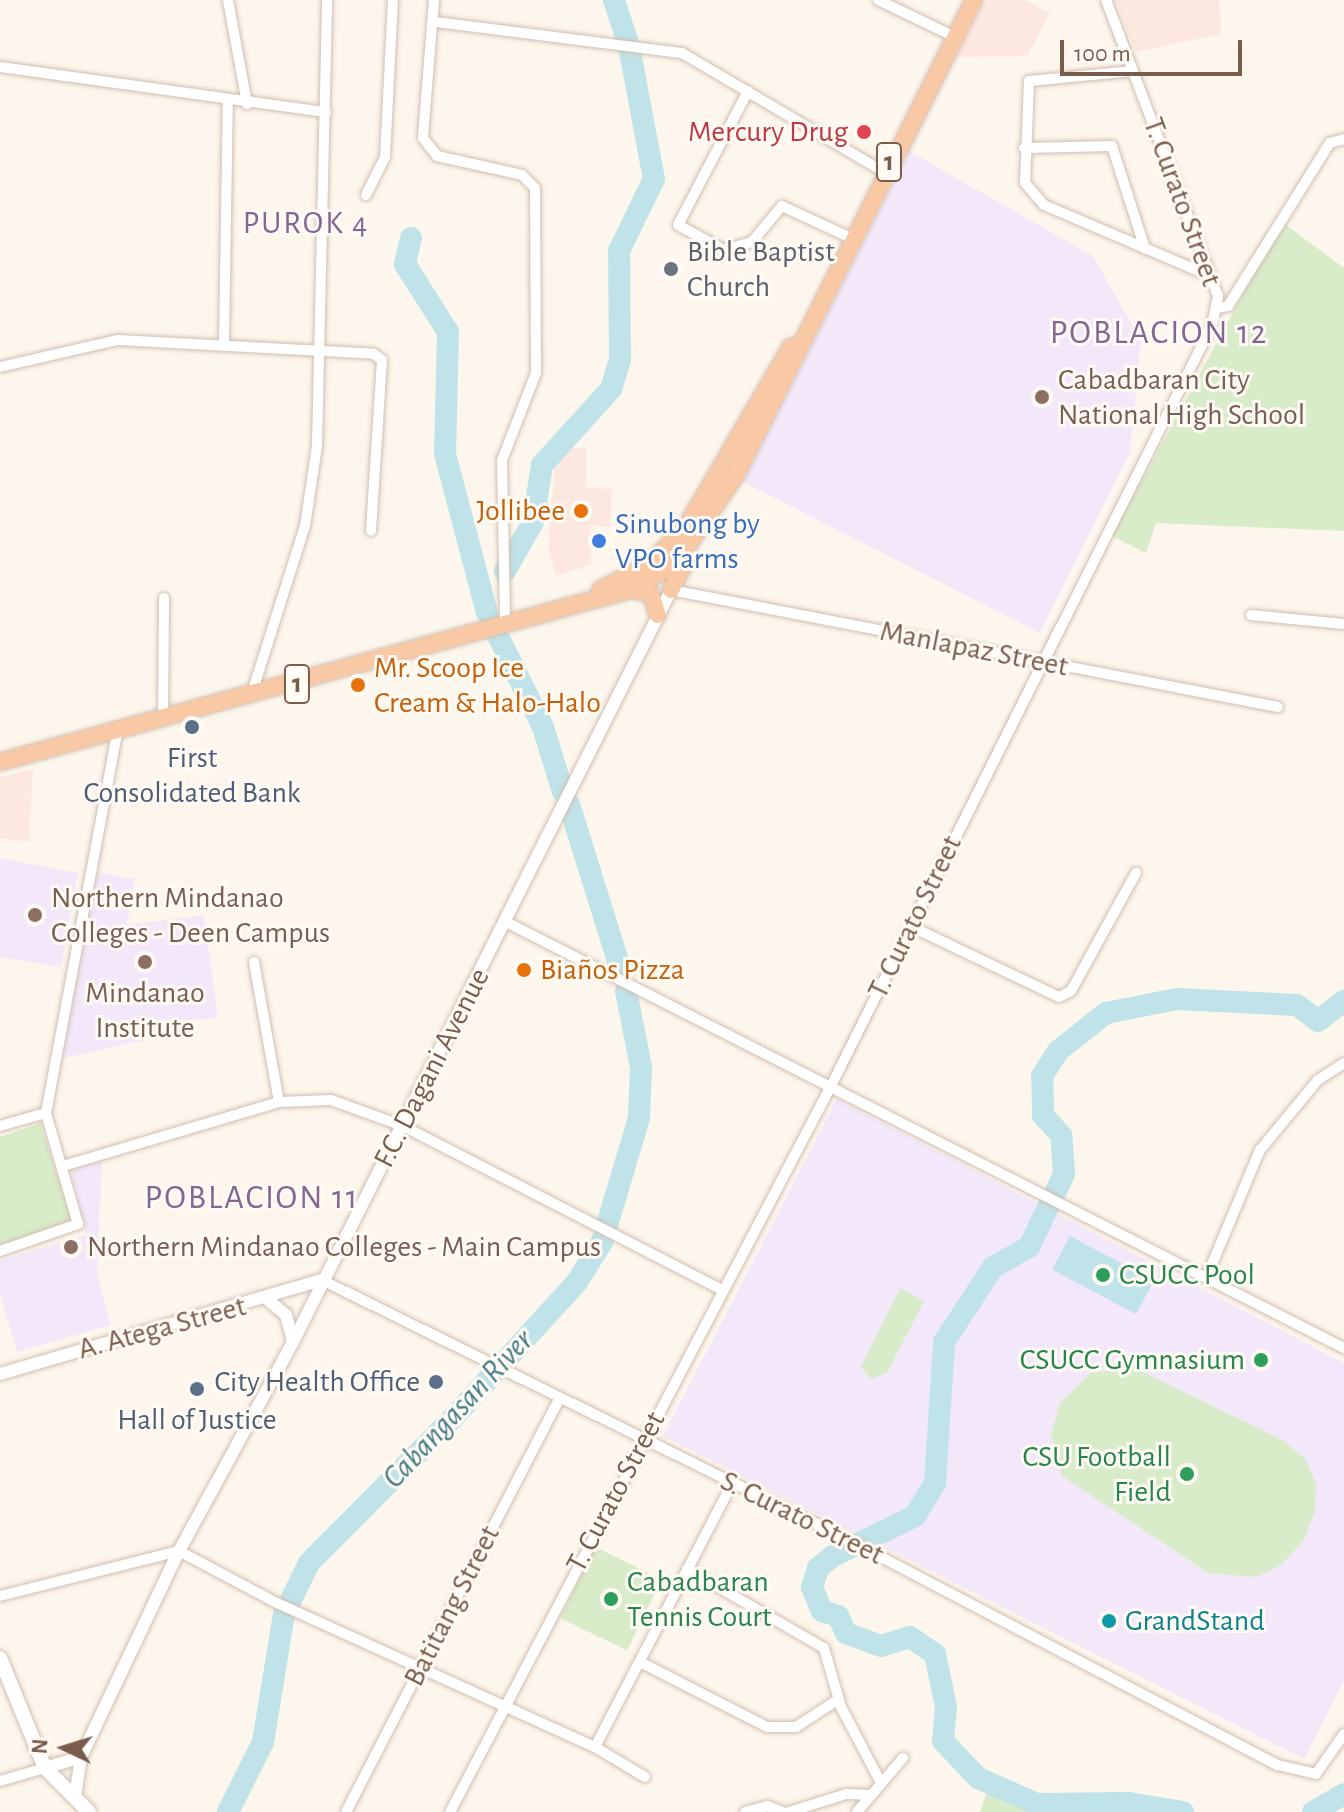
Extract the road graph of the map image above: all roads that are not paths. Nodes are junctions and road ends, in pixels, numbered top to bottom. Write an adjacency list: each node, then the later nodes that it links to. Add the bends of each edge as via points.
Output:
1 (228, 0): 14 (street)
2 (327, 0): 15 (street)
3 (393, 0): 19 (street, via 385,157)
4 (434, 0): 8 (street)
5 (878, 0): 9 (street)
6 (974, 0): 9 (highway, 1)
7 (1106, 0): 11 (street, T. Curato Street)
8 (436, 22): 12 (street, via 682,53); 36 (street, via 423,138 437,156 522,175 535,188 536,373 502,460)
9 (955, 37): 18 (highway, 1)
10 (0, 67): 13 (street)
11 (1133, 71): 17 (street, via 1033,78); 22 (street, T. Curato Street)
12 (748, 91): 18 (street); 20 (street, via 678,225 724,250 752,242 782,206)
13 (228, 101): 14 (street); 25 (street)
14 (247, 104): 15 (street)
15 (326, 112): 26 (street)
16 (1344, 139): 23 (street, via 1330,143 1228,306)
17 (1024, 148): 21 (street, via 1025,183 1044,205); 21 (street, via 1112,146)
18 (884, 172): 20 (highway, 1)
19 (366, 195)
20 (851, 238): 24 (highway, 1)
21 (1145, 249): 22 (street)
22 (1206, 274): 23 (street, T. Curato Street)
23 (1216, 308): 38 (street, T. Curato Street)
24 (807, 325): 29 (highway, 1, via 785,382); 32 (highway, 1, via 685,529 648,565)
25 (224, 344): 26 (street); 27 (street, via 118,340)
26 (322, 350): 28 (street, via 368,352 382,360); 39 (street, via 305,526)
27 (0, 367)
28 (371, 531)
29 (698, 537): 30 (highway, 1, via 675,564); 31 (highway)
30 (633, 589): 32 (highway, 1); 34 (highway, via 657,600)
31 (671, 590): 34 (street, F.C. Dagani Avenue); 38 (street, Manlapaz Street)
32 (592, 594): 36 (highway, 1)
33 (164, 598): 41 (street)
34 (658, 615): 45 (street, F.C. Dagani Avenue)
35 (1251, 615): 37 (street)
36 (505, 621): 39 (highway, 1)
37 (1344, 624)
38 (1041, 662): 40 (street, Manlapaz Street); 46 (street, T. Curato Street)
39 (251, 696): 41 (highway, 1)
40 (1278, 707)
41 (163, 719): 42 (highway, 1)
42 (117, 733): 43 (highway, 1); 51 (street)
43 (0, 762)
44 (1136, 873): 46 (street, via 1071,991 1059,997)
45 (506, 922): 49 (street); 53 (street, F.C. Dagani Avenue)
46 (910, 926): 49 (street, T. Curato Street)
47 (254, 962): 50 (street)
48 (1344, 1063): 56 (street, via 1318,1080 1260,1150)
49 (832, 1084): 56 (street); 58 (street, T. Curato Street)
50 (279, 1102): 53 (street, via 331,1100); 54 (street)
51 (46, 1113): 52 (street); 54 (street)
52 (0, 1126)
53 (403, 1126): 57 (street, F.C. Dagani Avenue); 58 (street)
54 (63, 1166): 55 (street, via 74,1230)
55 (0, 1251)
56 (1207, 1276): 61 (street)
57 (322, 1280): 59 (street, A. Atega Street); 60 (street, F.C. Dagani Avenue); 63 (street, S. Curato Street)
58 (722, 1290): 64 (street, T. Curato Street)
59 (267, 1299): 60 (street, via 286,1315); 62 (street, A. Atega Street)
60 (293, 1342): 66 (street, F.C. Dagani Avenue)
61 (1344, 1348)
62 (0, 1374)
63 (559, 1400): 64 (street, S. Curato Street); 71 (street, Batitang Street)
64 (645, 1438): 65 (street, S. Curato Street); 73 (street, T. Curato Street)
65 (732, 1484): 67 (street); 74 (street, S. Curato Street, via 1278,1765 1316,1774)
66 (179, 1551): 68 (street); 71 (street, via 277,1603); 76 (street, F.C. Dagani Avenue)
67 (687, 1569): 70 (street); 72 (street, via 824,1648)
68 (0, 1596)
69 (0, 1658): 78 (main road)
70 (640, 1662): 72 (street, via 767,1727 796,1727); 75 (street)
71 (422, 1663): 73 (street); 85 (street, Batitang Street)
72 (839, 1699): 81 (street)
73 (506, 1703): 75 (street); 86 (street, T. Curato Street)
74 (1344, 1734)
75 (595, 1747): 79 (street)
76 (81, 1757): 78 (street); 83 (street, F.C. Dagani Avenue)
77 (903, 1758): 81 (street)
78 (45, 1768): 80 (street); 83 (main road)
79 (645, 1777)
80 (0, 1781)
81 (881, 1783): 82 (street)
82 (871, 1795): 88 (street, via 846,1794); 89 (street)
83 (75, 1797): 84 (main road)
84 (89, 1812)
85 (346, 1812)
86 (450, 1812)
87 (745, 1812): 88 (street, via 767,1806)
88 (786, 1812)
89 (857, 1812)

